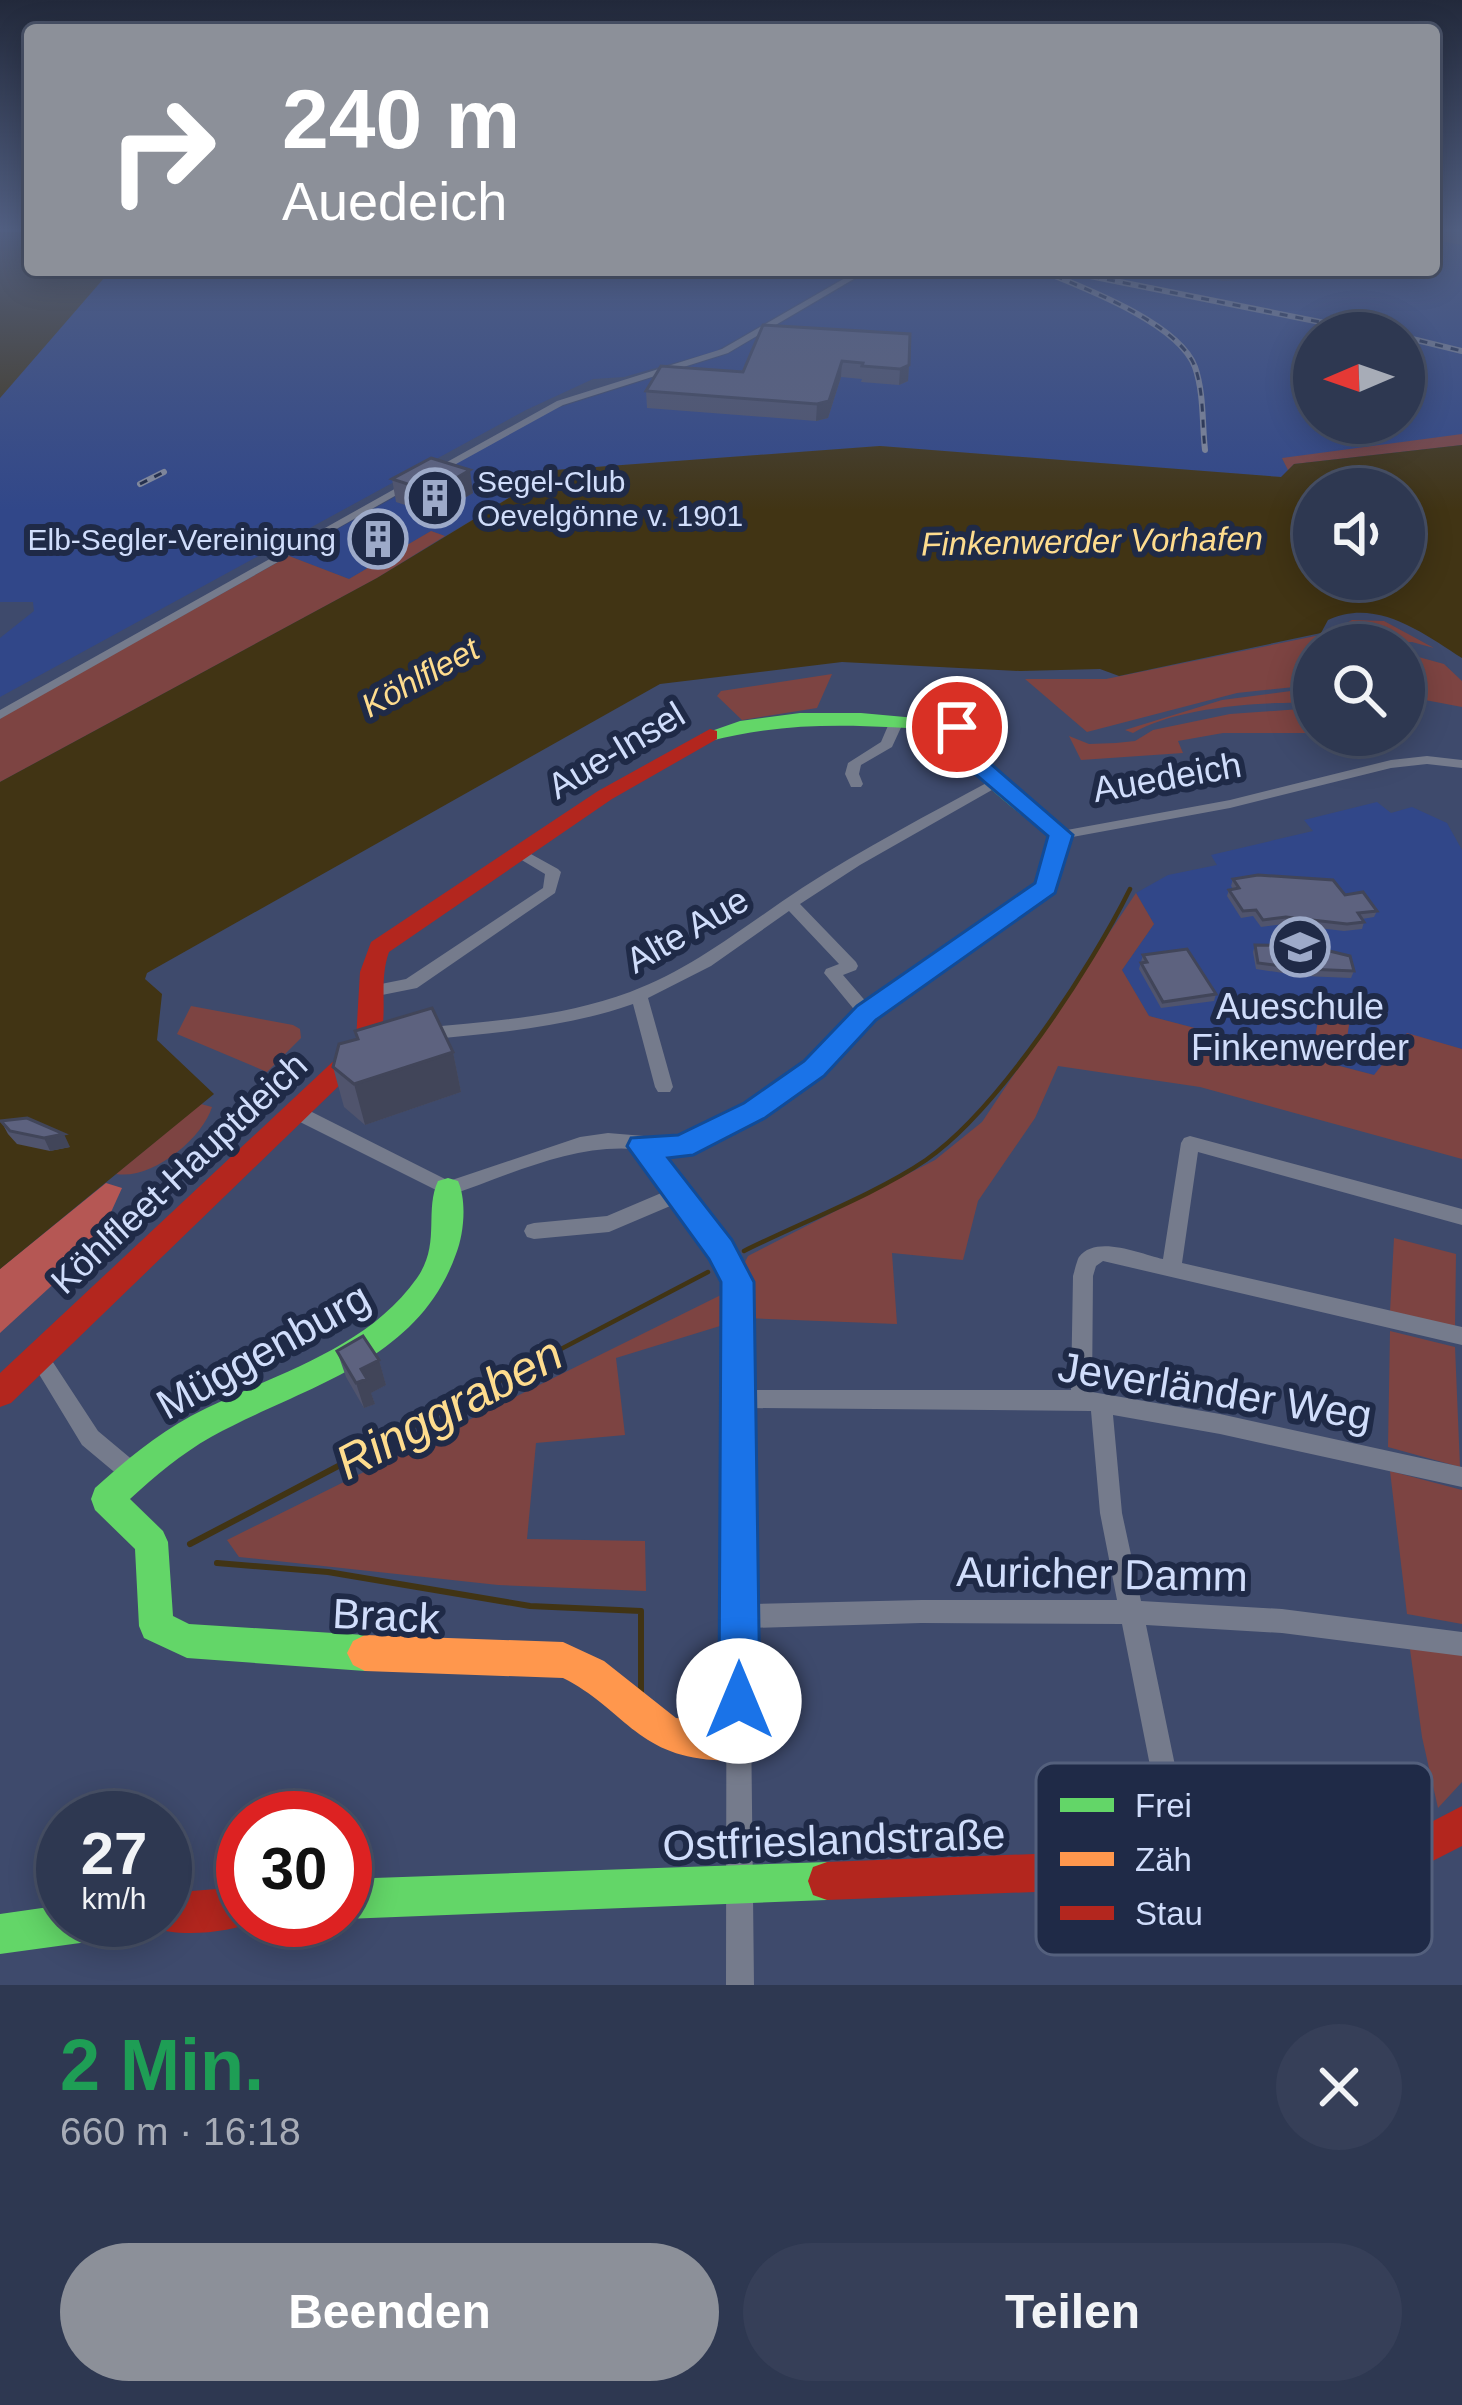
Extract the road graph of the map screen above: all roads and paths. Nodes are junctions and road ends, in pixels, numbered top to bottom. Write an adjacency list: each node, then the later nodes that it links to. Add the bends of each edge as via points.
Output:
1 (772, 325): 2 (street, via 725,352 545,409)
2 (0, 715)
3 (898, 721): 4 (street, Auedeich); 6 (street, Auedeich, via 959,729 971,757); 7 (street, via 887,744 855,763)
4 (755, 722): 9 (street, Aue-Insel, via 697,739)
5 (1462, 767): 8 (street, Auedeich, via 1391,764)
6 (999, 782): 8 (street, Auedeich); 10 (street, Alte Aue)
7 (856, 784)
8 (1061, 835): 13 (street, Auedeich, via 1046,887)
9 (520, 853): 11 (street, Aue-Insel, via 380,948 368,968); 11 (street, via 553,872 550,890 411,984)
10 (790, 903): 12 (street, Alte Aue, via 699,968); 13 (street, via 850,966 832,974)
11 (372, 991): 14 (street)
12 (639, 996): 14 (street, Alte Aue, via 519,1024); 15 (street)
13 (867, 1013): 17 (street, Auedeich, via 814,1069 755,1111 682,1146)
14 (386, 1033): 16 (street, Köhlfleet-Hauptdeich)
15 (664, 1087)
16 (296, 1112): 18 (street); 24 (street, Köhlfleet-Hauptdeich)
17 (642, 1146): 18 (street, Auedeich, via 580,1144); 19 (street)
18 (448, 1189): 28 (street, Müggenburg, via 448,1238 406,1317 312,1378 171,1444)
19 (678, 1194): 21 (street, via 609,1224); 26 (street, via 737,1282)
20 (1462, 1217): 22 (street, via 1190,1143)
21 (534, 1231)
22 (1172, 1267): 23 (street); 27 (street, via 1101,1253 1087,1261)
23 (1462, 1336)
24 (38, 1356): 25 (street, Köhlfleet-Hauptdeich); 28 (street, via 90,1438)
25 (0, 1393)
26 (736, 1399): 27 (street, Jeverländer Weg); 32 (street)
27 (1091, 1402): 29 (street, Jeverländer Weg); 31 (street)
28 (133, 1474): 30 (street, Müggenburg)
29 (1462, 1477)
30 (107, 1499): 34 (street, Brack, via 152,1536 160,1567 156,1626 167,1635 312,1651 563,1660 587,1667 661,1730)
31 (1130, 1610): 32 (street, Auricher Damm); 33 (street, Auricher Damm, via 1266,1616); 35 (street)
32 (739, 1616): 34 (street)
33 (1462, 1644)
34 (739, 1744): 39 (street)
35 (1162, 1763)
36 (1462, 1825): 37 (street, Ostfrieslandstraße)
37 (1432, 1843)
38 (1036, 1872): 39 (street, Ostfrieslandstraße)
39 (742, 1881): 40 (street, Ostfrieslandstraße); 43 (street)
40 (372, 1898)
41 (36, 1929): 42 (street)
42 (0, 1934)
43 (740, 1985)

